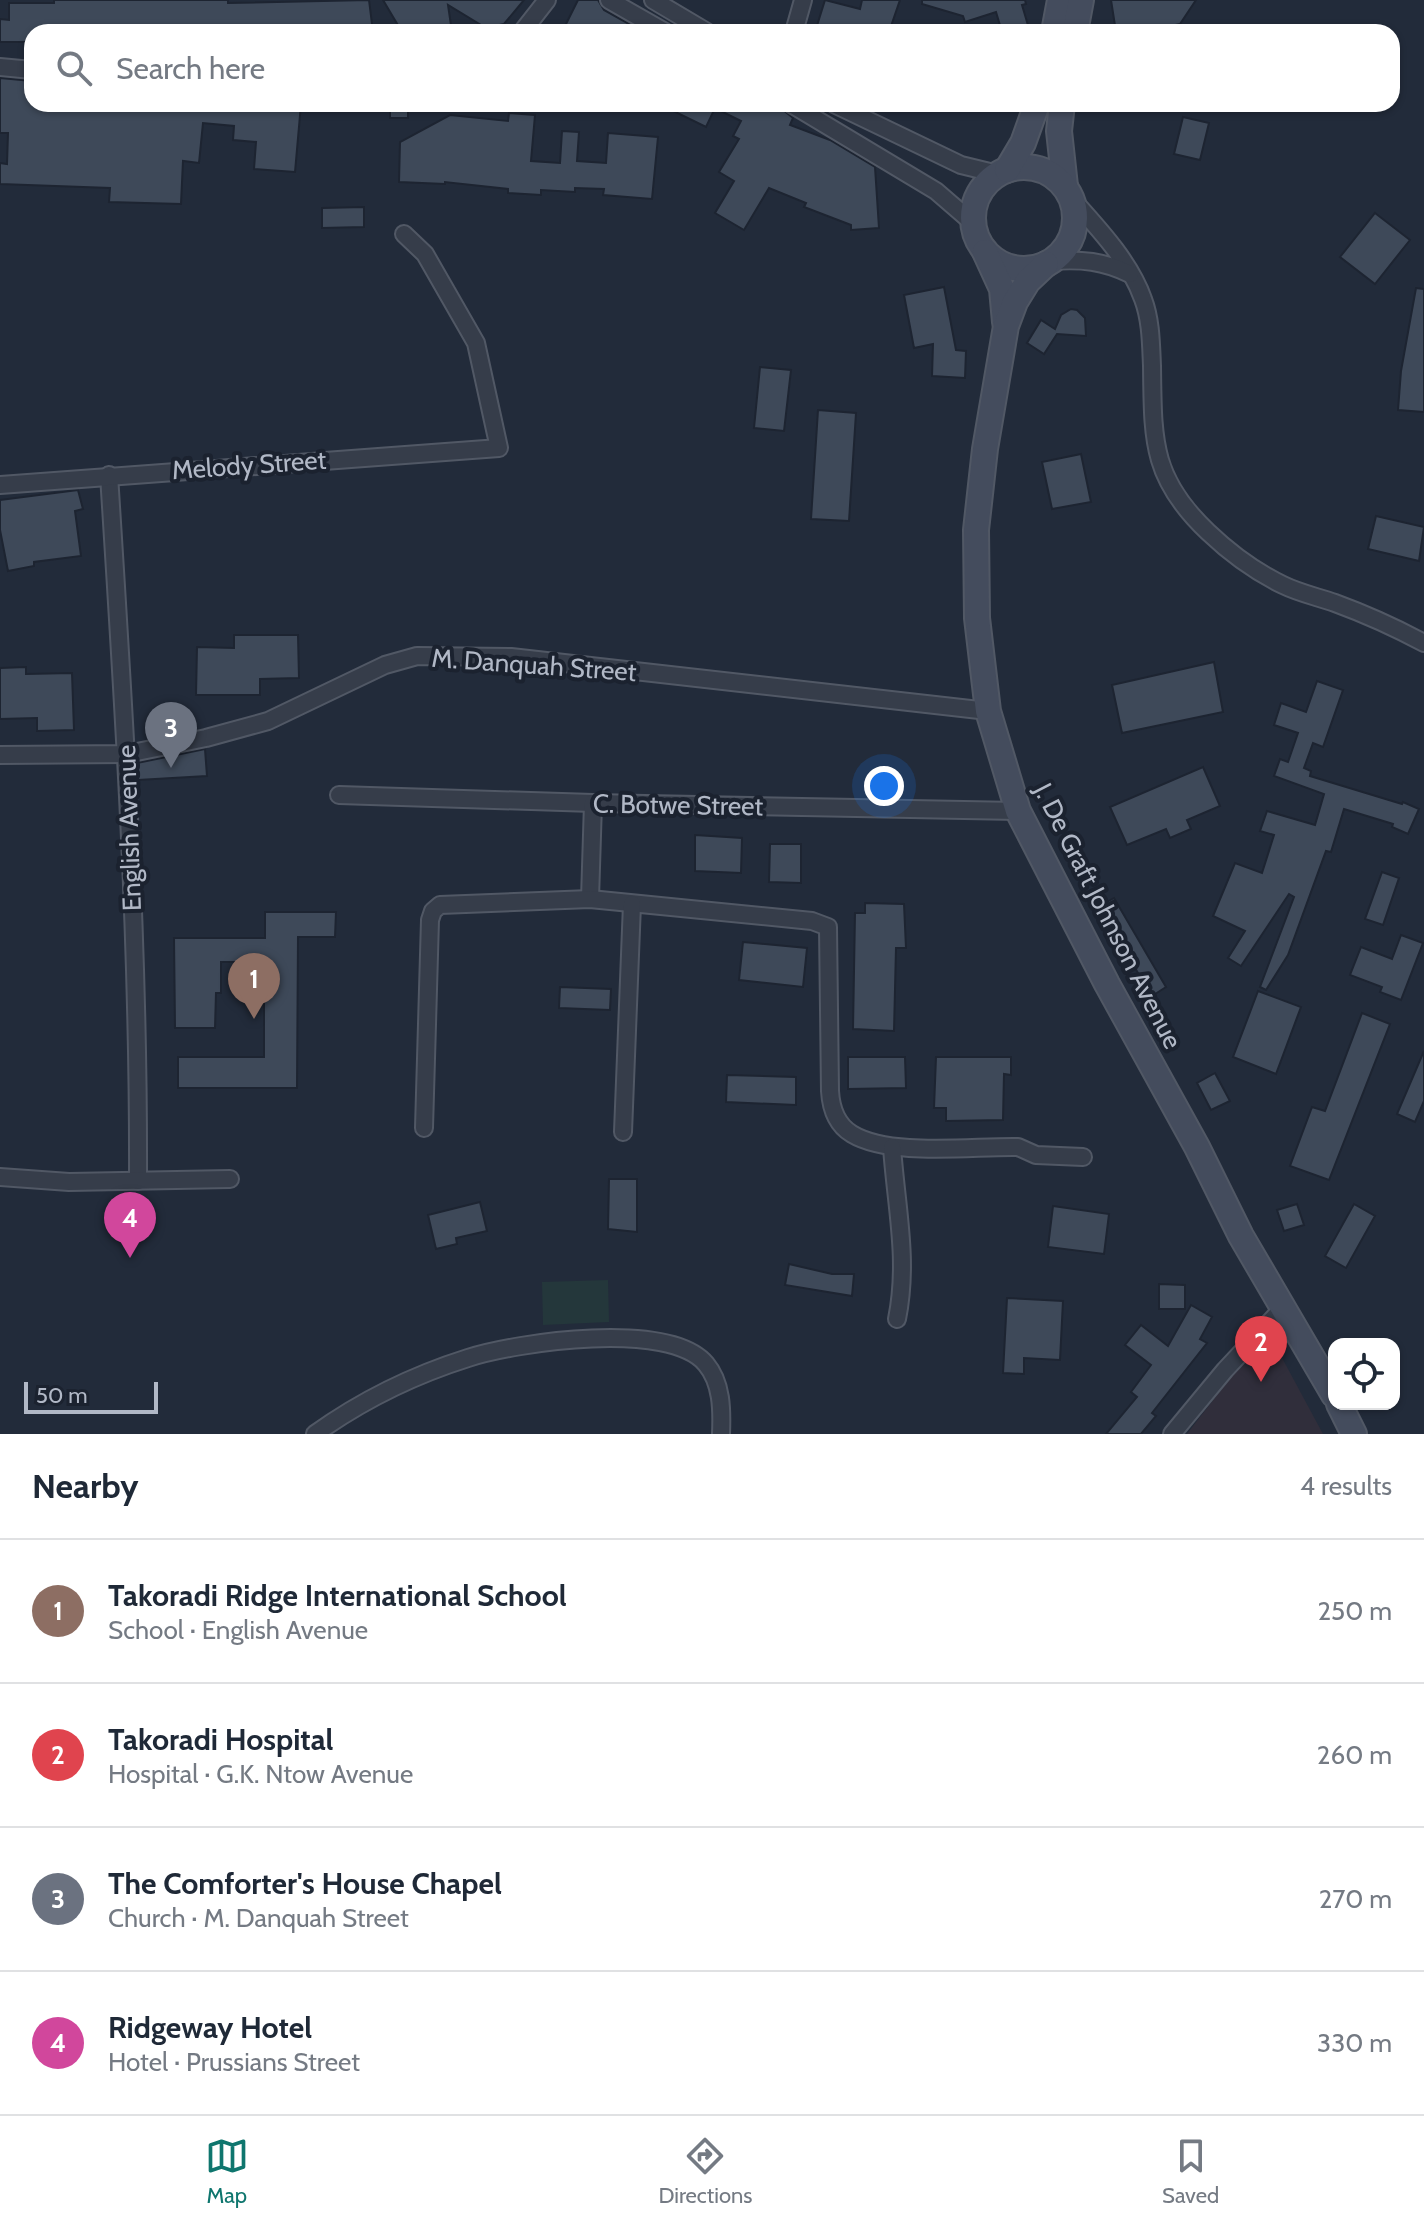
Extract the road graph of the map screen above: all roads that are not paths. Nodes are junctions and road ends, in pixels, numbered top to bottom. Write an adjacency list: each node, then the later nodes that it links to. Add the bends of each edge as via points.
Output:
1 (547, 0): 7 (street)
2 (609, 0): 8 (street)
3 (653, 0): 9 (street)
4 (803, 0): 10 (street)
5 (1060, 0): 11 (street)
6 (1081, 0): 12 (street)
7 (528, 24)
8 (651, 24)
9 (694, 24)
10 (796, 24)
11 (1056, 24)
12 (1076, 24)
13 (0, 67): 14 (street)
14 (24, 69)
15 (804, 112): 21 (street, via 936,191)
16 (851, 112): 19 (street, via 961,165)
17 (1034, 112): 19 (street, via 1023,143)
18 (1061, 112): 20 (street)
19 (1003, 172): 20 (street, via 1039,169 1053,175); 21 (street, via 978,195)
20 (1069, 193): 24 (street, via 1076,217 1073,234 1065,250); 25 (street)
21 (973, 223): 23 (street)
22 (404, 234): 27 (street, Melody Street, via 425,254 476,343 499,448)
23 (985, 252): 24 (street, via 1010,267); 26 (street, J. De Graft Johnson Avenue, via 1002,289)
24 (1049, 263): 25 (street, via 1096,261); 26 (street, J. De Graft Johnson Avenue, via 1028,281)
25 (1132, 275): 29 (street, via 1144,301 1151,340 1158,462 1187,511 1246,564 1285,586)
26 (1006, 326): 30 (street, J. De Graft Johnson Avenue, via 976,530 977,618)
27 (109, 475): 28 (street, Melody Street); 31 (street, English Avenue)
28 (0, 485)
29 (1424, 643)
30 (988, 711): 31 (street, M. Danquah Street, via 511,657 417,656 385,665 268,721); 35 (street, J. De Graft Johnson Avenue)
31 (127, 754): 32 (street, M. Danquah Street); 44 (street, English Avenue)
32 (0, 755)
33 (339, 795): 34 (street, C. Botwe Street)
34 (593, 803): 35 (street, C. Botwe Street); 36 (street)
35 (1018, 811): 45 (street, J. De Graft Johnson Avenue)
36 (590, 899): 37 (street); 38 (street, via 440,905 433,911)
37 (632, 904): 39 (street); 40 (street, via 812,921 828,927 831,1107 850,1133)
38 (424, 1128)
39 (623, 1132)
40 (892, 1147): 41 (street, via 1018,1147 1036,1155); 46 (street, via 903,1252)
41 (1083, 1157)
42 (0, 1177): 44 (street)
43 (230, 1179): 44 (street)
44 (138, 1181)
45 (1283, 1308): 47 (street, J. De Graft Johnson Avenue); 51 (street)
46 (897, 1319)
47 (1328, 1385)
48 (1342, 1410): 52 (street)
49 (315, 1434): 50 (street, via 403,1383 469,1358 522,1345 630,1338 677,1344 705,1363 719,1385)
50 (721, 1434)
51 (1172, 1434)
52 (1354, 1434)

